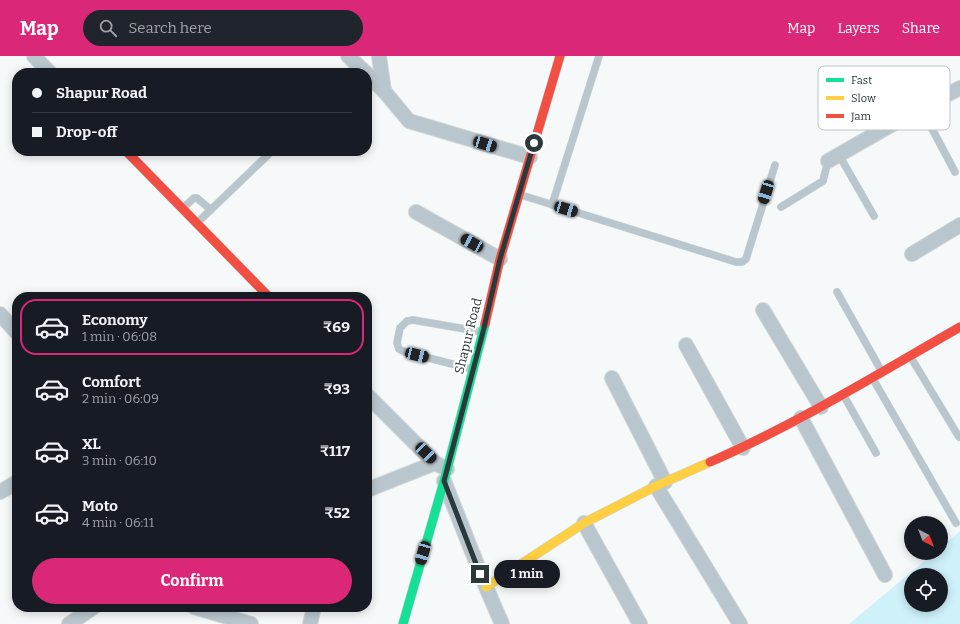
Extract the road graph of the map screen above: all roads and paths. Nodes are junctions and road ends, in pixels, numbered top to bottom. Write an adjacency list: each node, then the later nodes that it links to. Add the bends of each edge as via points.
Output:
1 (34, 56): 6 (street)
2 (348, 56): 7 (street)
3 (379, 56): 10 (street)
4 (560, 56): 16 (street, Shapur Road)
5 (599, 56): 21 (lane)
6 (45, 68)
7 (360, 68)
8 (372, 79): 10 (street)
9 (960, 88): 11 (street)
10 (384, 90): 16 (street, via 409,121)
11 (950, 93)
12 (883, 130): 17 (street)
13 (933, 130): 19 (lane)
14 (131, 156): 23 (street)
15 (267, 156): 24 (lane)
16 (530, 157): 20 (street, Shapur Road)
17 (834, 158): 22 (lane, via 824,181); 26 (lane)
18 (775, 165): 21 (lane, via 746,259 742,262)
19 (955, 172)
20 (519, 194): 21 (lane); 30 (street, Shapur Road)
21 (552, 205)
22 (781, 207)
23 (182, 209): 24 (lane, via 197,198); 27 (street)
24 (211, 210): 27 (lane)
25 (416, 212): 30 (street)
26 (874, 216)
27 (196, 223): 31 (street)
28 (960, 225): 29 (street)
29 (912, 254)
30 (500, 259): 37 (street, Shapur Road)
31 (264, 292)
32 (837, 292): 41 (lane)
33 (763, 310): 46 (street)
34 (0, 314): 35 (street)
35 (12, 327)
36 (960, 327): 39 (street)
37 (483, 332): 40 (street, Shapur Road); 40 (lane, via 413,320 406,321 400,328 397,344 399,349)
38 (686, 345): 49 (street)
39 (910, 356): 41 (street); 48 (lane)
40 (473, 369): 51 (street, Shapur Road)
41 (882, 372): 43 (street)
42 (612, 378): 52 (street)
43 (872, 378): 44 (street); 57 (lane)
44 (843, 394): 46 (street); 50 (lane)
45 (372, 400): 51 (street)
46 (821, 407): 47 (street)
47 (801, 418): 49 (street); 58 (street)
48 (959, 437)
49 (743, 448): 52 (street)
50 (876, 453)
51 (442, 471): 54 (street); 59 (street); 66 (street, Shapur Road)
52 (661, 484): 56 (street); 69 (street)
53 (12, 485): 55 (street)
54 (372, 489)
55 (0, 492)
56 (584, 523): 59 (street); 68 (street)
57 (956, 523)
58 (885, 575)
59 (486, 587): 67 (street)
60 (86, 612): 63 (street)
61 (211, 612): 64 (street)
62 (313, 612): 65 (street)
63 (68, 624)
64 (251, 624)
65 (310, 624)
66 (403, 624)
67 (502, 624)
68 (640, 624)
69 (740, 624)

